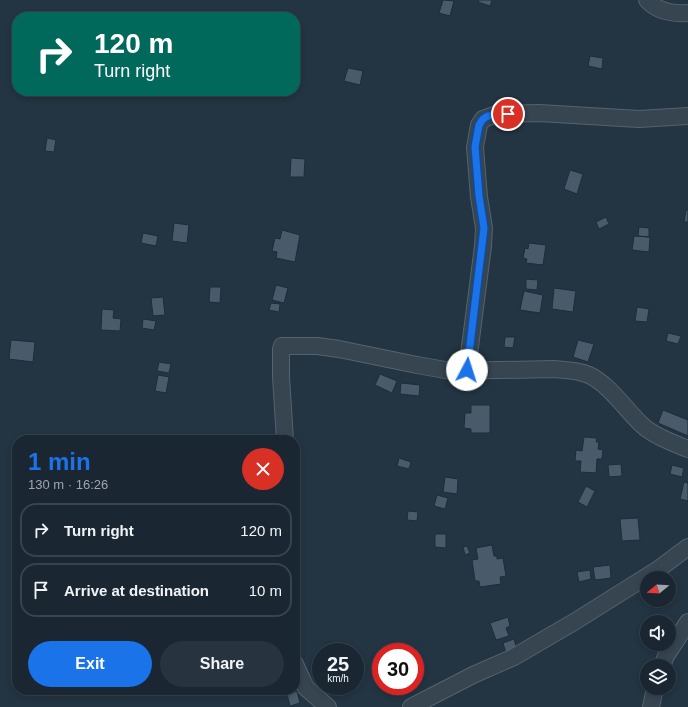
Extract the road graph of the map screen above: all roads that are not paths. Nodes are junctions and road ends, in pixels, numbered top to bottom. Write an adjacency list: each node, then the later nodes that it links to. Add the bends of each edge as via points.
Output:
1 (647, 0): 2 (street, via 666,12)
2 (688, 13)
3 (688, 116): 4 (street, via 639,119 539,113 497,114 483,119 479,125 475,147 484,228 483,246)
4 (467, 370): 5 (street, via 417,365 317,346 282,346 280,354); 6 (street, via 553,369 587,374 602,384 643,426)
5 (285, 435)
6 (688, 449)
7 (688, 547): 13 (street, via 556,633)
8 (688, 622): 9 (street)
9 (665, 659)
10 (300, 675): 12 (street, via 306,688)
11 (653, 695): 14 (street)
12 (328, 707)
13 (411, 707)
14 (651, 707)

